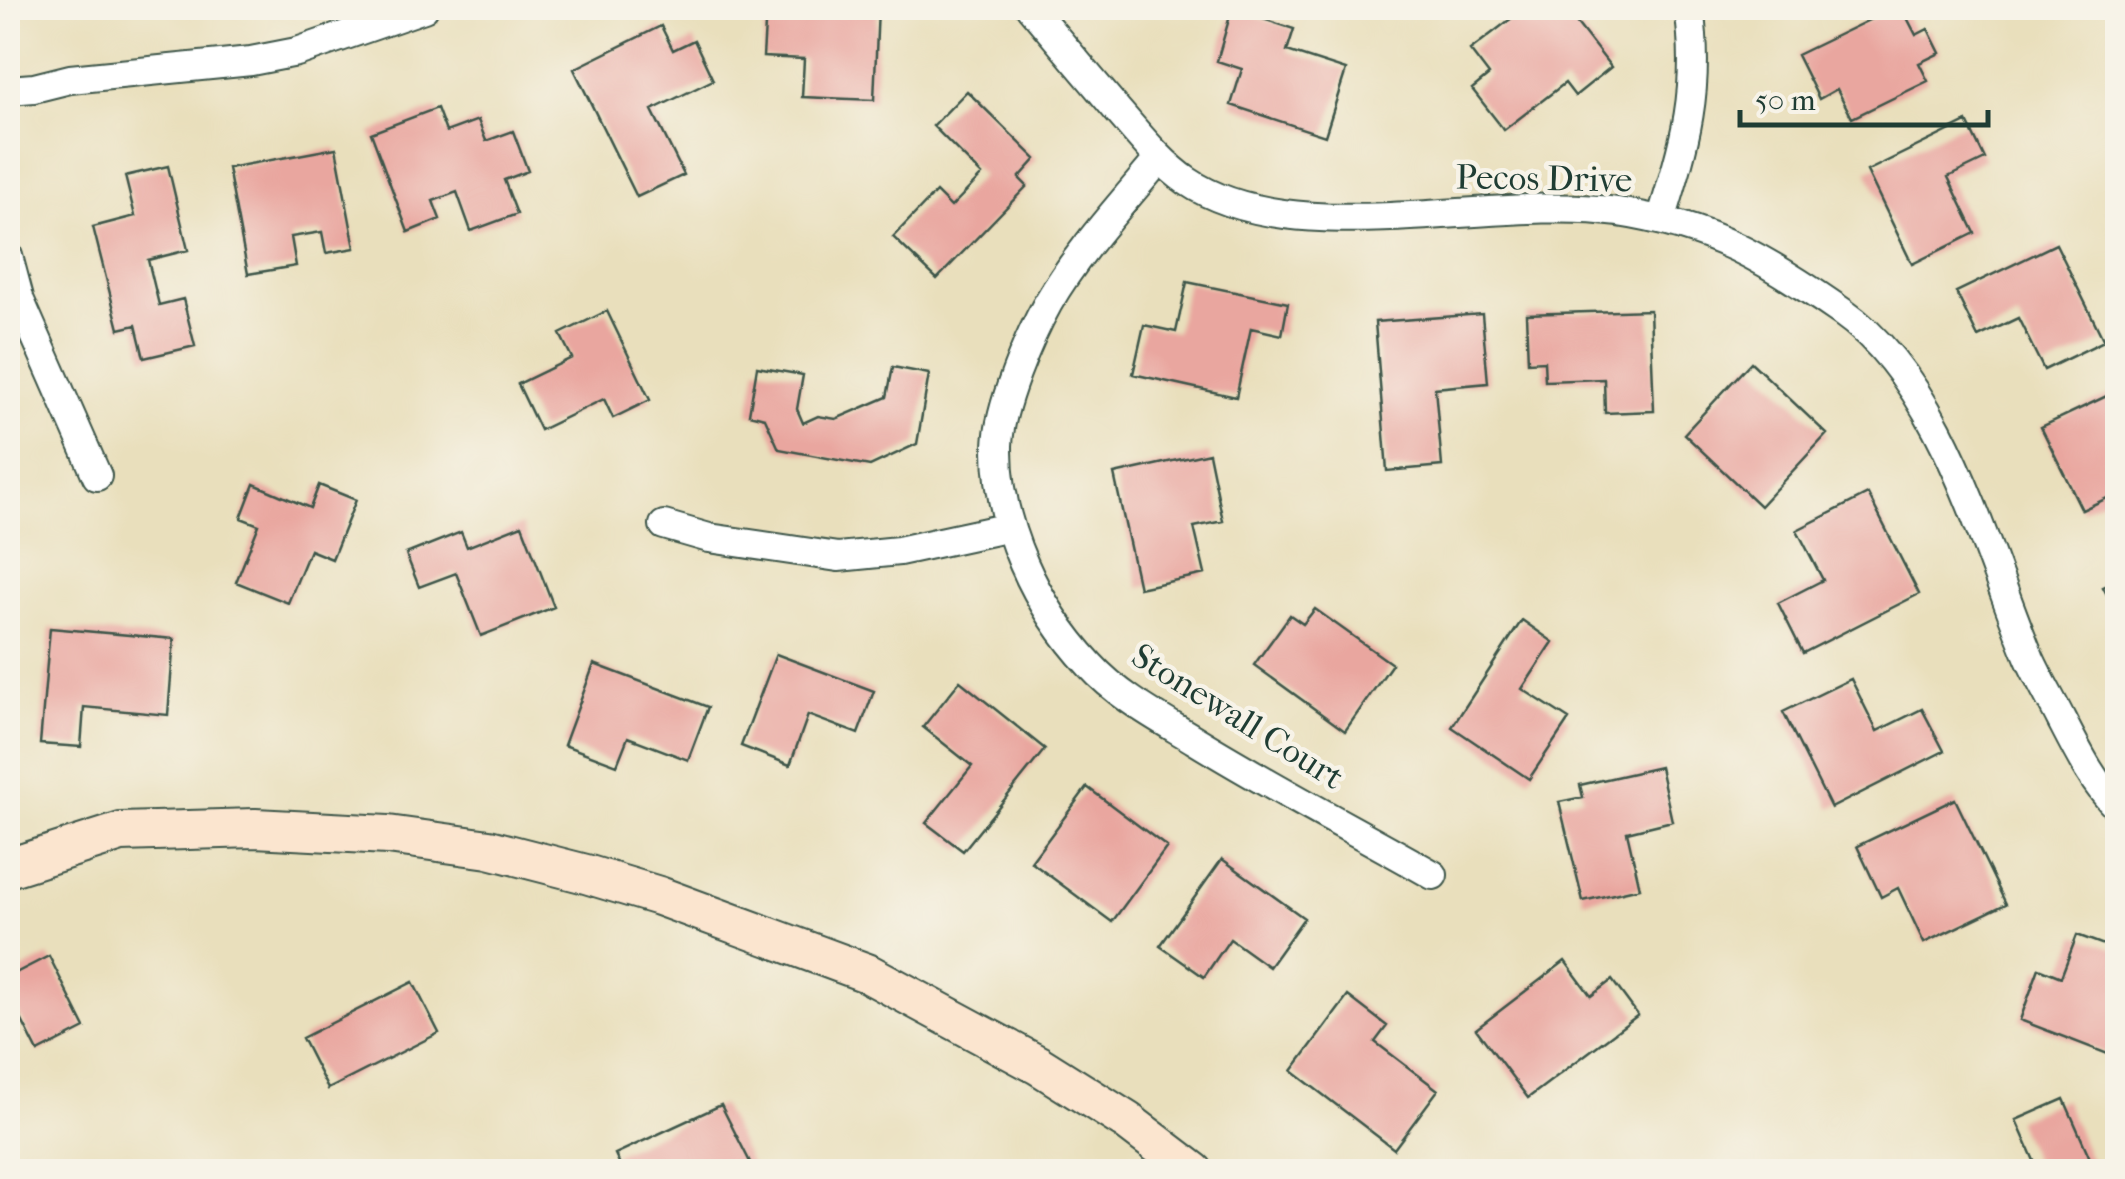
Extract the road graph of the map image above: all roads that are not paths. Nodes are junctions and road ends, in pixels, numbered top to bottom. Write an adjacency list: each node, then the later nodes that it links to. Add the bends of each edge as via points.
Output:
1 (424, 8): 4 (street, via 297,52)
2 (1031, 8): 5 (street, Pecos Drive)
3 (1689, 8): 6 (street, via 1695,86)
4 (8, 90)
5 (1159, 158): 6 (street, Pecos Drive, via 1224,200 1268,212 1357,217 1548,208); 10 (street, Stonewall Court, via 1047,304 1009,392 998,442)
6 (1662, 220): 11 (street, Pecos Drive, via 1757,256 1847,315 1889,356 1956,466 2031,662 2082,761)
7 (8, 256): 8 (street, via 20,300)
8 (97, 476)
9 (664, 525): 10 (street, via 838,557)
10 (1010, 527): 13 (street, Stonewall Court, via 1060,626 1091,666 1132,701)
11 (2118, 808)
12 (8, 868): 14 (street, via 121,832 254,828 488,849 586,874 867,973 1038,1064)
13 (1433, 874)
14 (1194, 1172)

